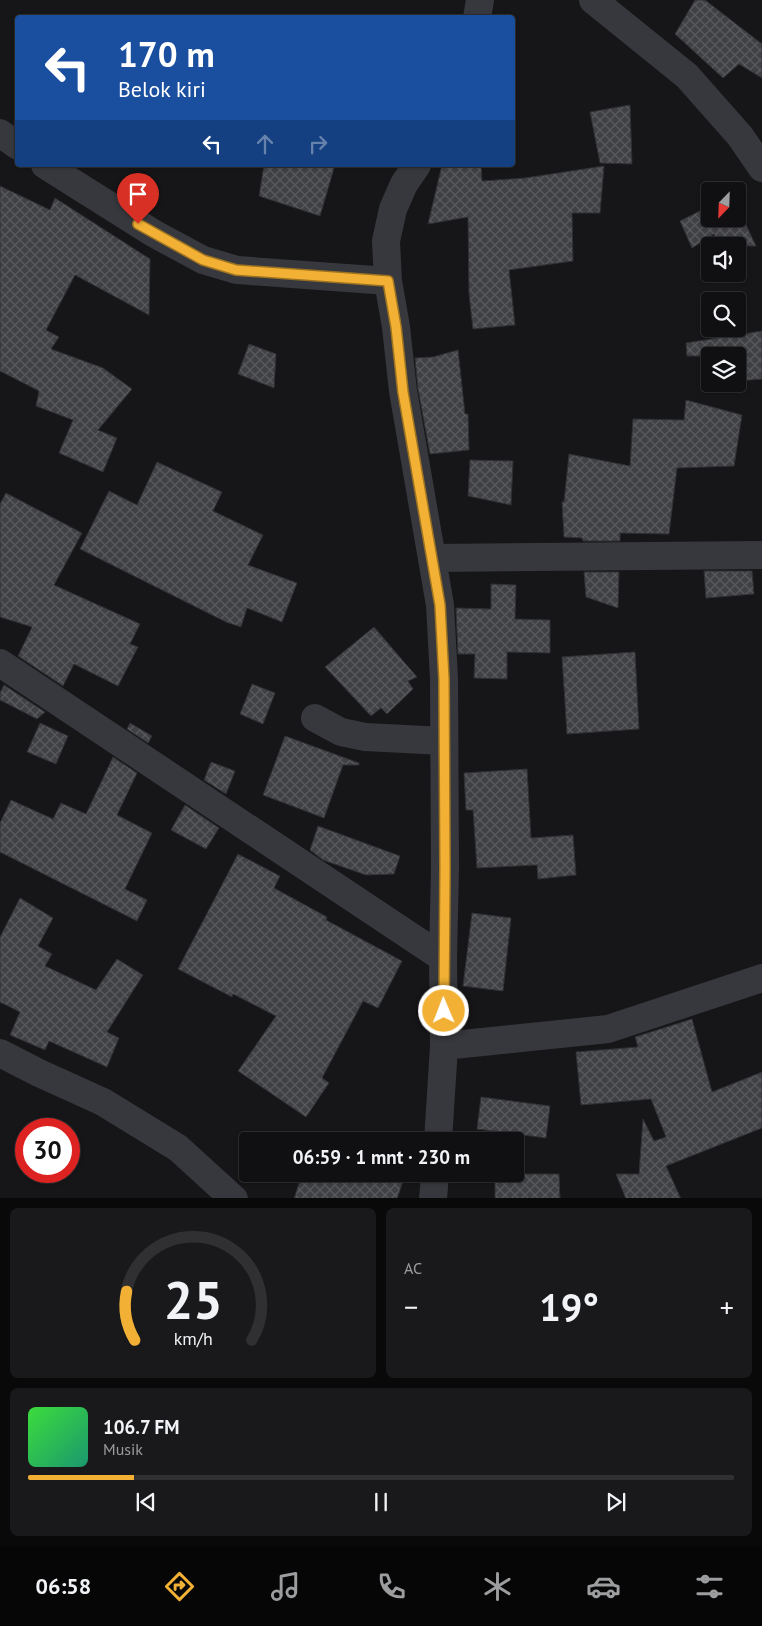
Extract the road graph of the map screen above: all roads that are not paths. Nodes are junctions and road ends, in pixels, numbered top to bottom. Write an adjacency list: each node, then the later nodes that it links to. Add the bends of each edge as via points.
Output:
1 (480, 0): 3 (street)
2 (593, 0): 8 (street, via 687,76 740,136)
3 (478, 15)
4 (0, 133): 5 (street)
5 (15, 144)
6 (48, 167): 9 (street, via 153,233 203,260 236,270)
7 (416, 167): 9 (street, via 393,209 386,241)
8 (762, 168)
9 (388, 281): 11 (street, via 403,392)
10 (762, 555): 11 (street)
11 (432, 558): 14 (street, via 440,605)
12 (0, 663): 15 (street)
13 (315, 718): 14 (street, via 342,732 365,737)
14 (444, 741): 15 (street)
15 (443, 958): 17 (street)
16 (762, 978): 17 (street, via 608,1029)
17 (444, 1046): 19 (street)
18 (0, 1053): 21 (street, via 103,1102 170,1143)
19 (439, 1132)
20 (434, 1182): 22 (street)
21 (234, 1198)
22 (433, 1198)

